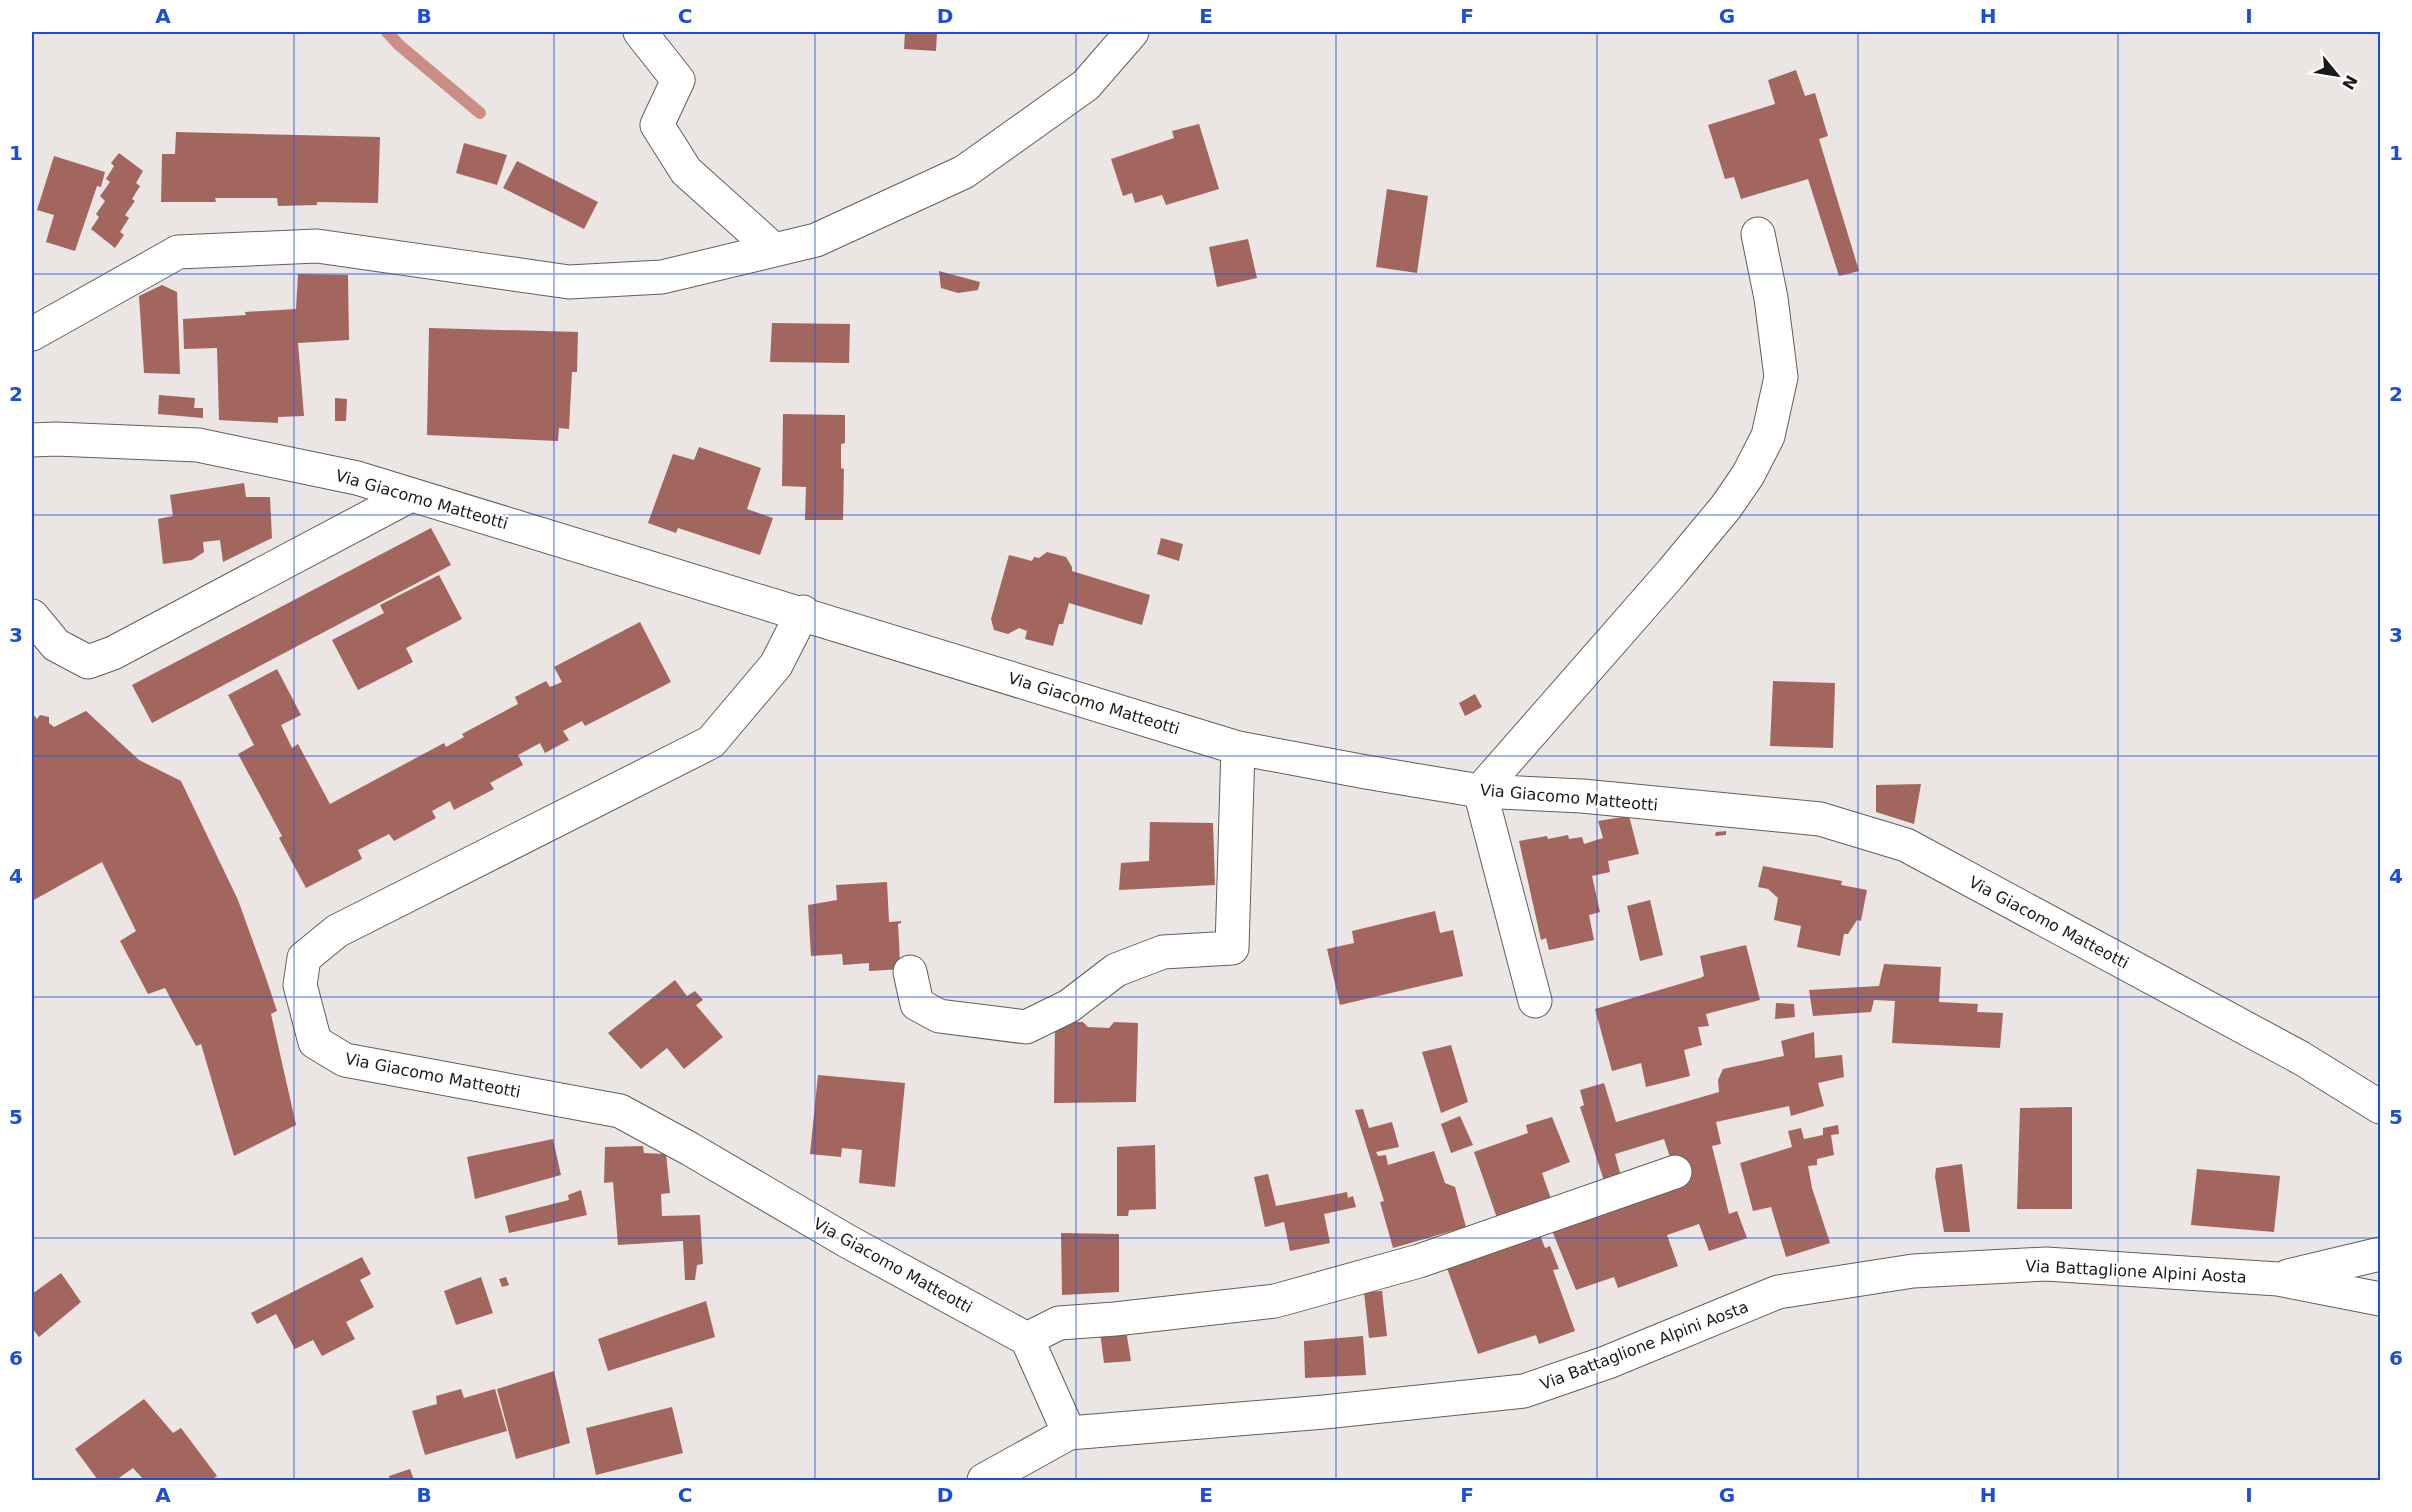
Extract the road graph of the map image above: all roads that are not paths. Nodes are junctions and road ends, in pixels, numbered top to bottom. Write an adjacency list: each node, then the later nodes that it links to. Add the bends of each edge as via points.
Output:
1 (640, 32): 4 (street, via 678,80 657,125 686,171)
2 (1132, 32): 4 (street, via 1086,86 964,172 816,240)
3 (1758, 234): 11 (street, via 1781,377 1768,436 1726,507)
4 (774, 250): 5 (street, via 662,277 569,282 317,246 178,252)
5 (32, 334)
6 (32, 440): 7 (street, Via Giacomo Matteotti, via 198,445 357,478)
7 (411, 495): 8 (street, Via Giacomo Matteotti); 9 (street, via 113,653 88,662 56,645)
8 (803, 612): 10 (street, Via Giacomo Matteotti); 21 (street, Via Giacomo Matteotti, via 776,665 711,742 337,930 304,958 300,985 315,1042 345,1060 620,1112)
9 (32, 616)
10 (1238, 748): 11 (street, Via Giacomo Matteotti); 12 (street, via 1232,948 1163,952 1116,970 1069,1006 1026,1027 939,1016 917,1004)
11 (1480, 790): 13 (street); 14 (street, Via Giacomo Matteotti, via 1820,819 1906,845)
12 (910, 972)
13 (1535, 1001)
14 (2301, 1058): 15 (street, Via Giacomo Matteotti); 16 (street, Via Giacomo Matteotti)
15 (2380, 1078)
16 (2380, 1107)
17 (1675, 1172): 21 (street, via 1419,1262 1275,1301 1059,1323)
18 (2380, 1254): 19 (street, Via Battaglione Alpini Aosta)
19 (2278, 1279): 20 (street, Via Battaglione Alpini Aosta); 22 (street, Via Battaglione Alpini Aosta, via 2046,1264 1912,1271 1778,1292 1608,1362 1524,1391)
20 (2380, 1299)
21 (1027, 1339): 22 (street)
22 (1069, 1433): 23 (street, Via Battaglione Alpini Aosta)
23 (984, 1480)

